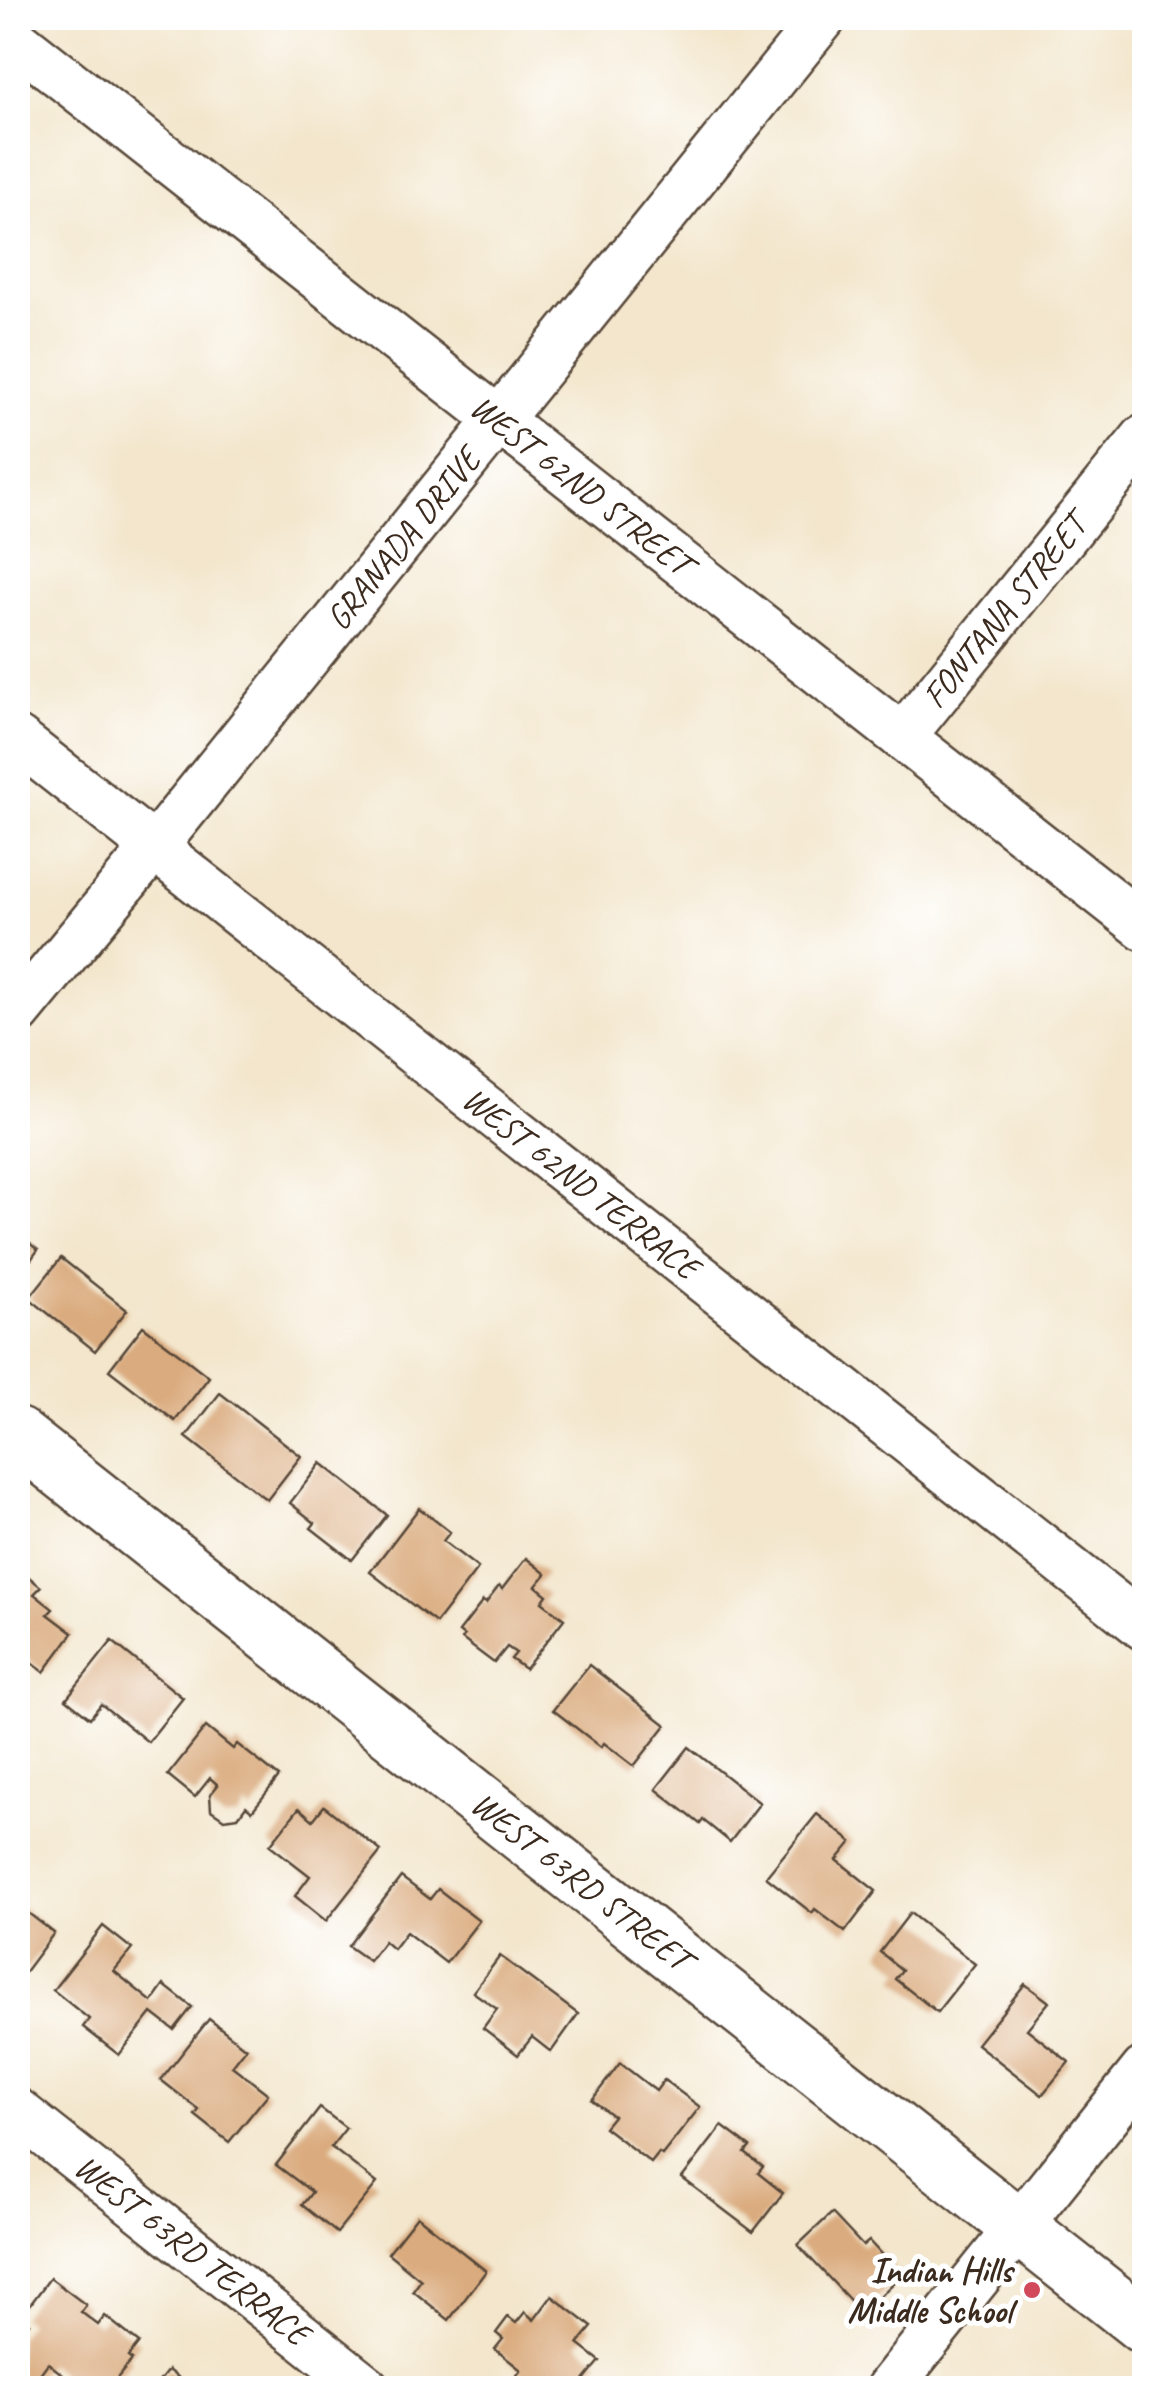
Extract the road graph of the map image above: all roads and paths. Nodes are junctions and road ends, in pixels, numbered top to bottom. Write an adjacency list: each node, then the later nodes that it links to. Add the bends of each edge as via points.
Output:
1 (824, 18): 3 (street, GRANADA DRIVE)
2 (18, 42): 3 (street, WEST 62ND STREET)
3 (499, 420): 5 (street, WEST 62ND STREET); 7 (street, GRANADA DRIVE)
4 (1144, 438): 5 (street, FONTANA STREET)
5 (902, 737): 8 (street, WEST 62ND STREET)
6 (18, 740): 7 (street, WEST 62ND TERRACE)
7 (155, 846): 9 (street, GRANADA DRIVE); 11 (street, WEST 62ND TERRACE)
8 (1144, 927)
9 (18, 1012)
10 (18, 1436): 14 (main road, WEST 63RD STREET)
11 (1144, 1627)
12 (1144, 2070): 14 (street)
13 (18, 2112): 16 (street, WEST 63RD TERRACE)
14 (1018, 2226): 15 (main road, WEST 63RD STREET); 17 (street)
15 (1144, 2326)
16 (368, 2388)
17 (889, 2388)

